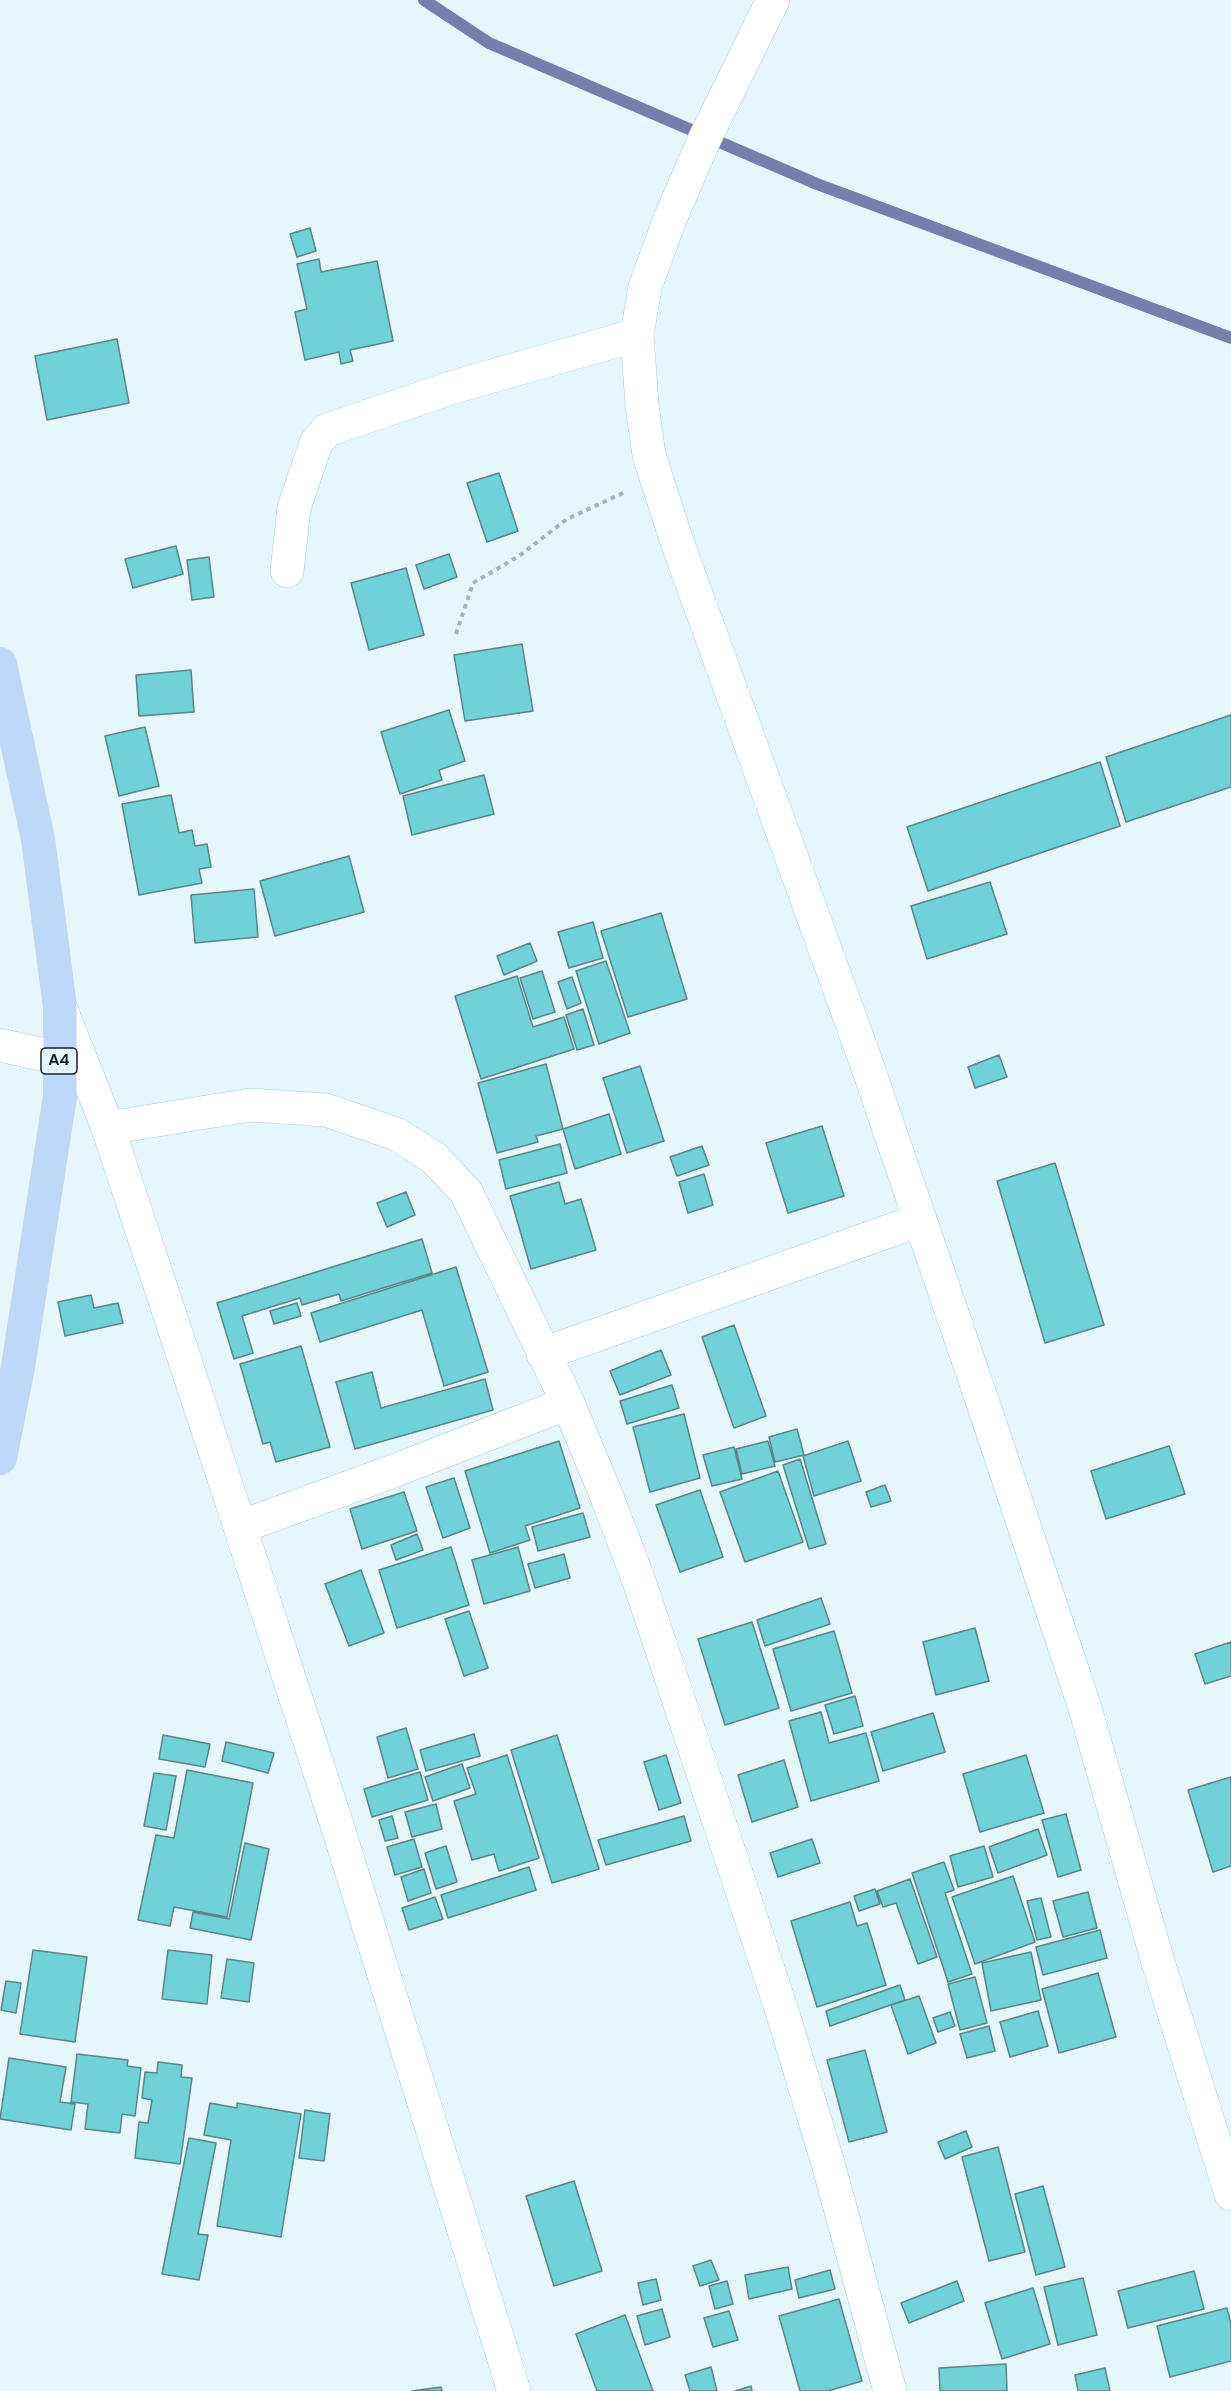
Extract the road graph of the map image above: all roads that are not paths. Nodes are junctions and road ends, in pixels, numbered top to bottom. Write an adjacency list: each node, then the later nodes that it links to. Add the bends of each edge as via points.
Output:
1 (773, 0): 2 (street, via 670,219 645,287)
2 (638, 335): 3 (street, via 457,386 327,430 316,443 294,508); 9 (street, via 647,445 676,539)
3 (287, 571)
4 (0, 663): 5 (main road, A4, via 38,839)
5 (60, 1007): 7 (main road, A4); 8 (street)
6 (0, 1045): 7 (street)
7 (59, 1058): 12 (main road, A4, via 60,1096 45,1201)
8 (108, 1128): 10 (street, via 250,1105 326,1110 396,1134 434,1158 466,1192); 13 (street)
9 (920, 1220): 10 (street); 14 (street, via 1085,1708 1158,1962)
10 (543, 1354): 11 (street)
11 (567, 1403): 13 (street); 16 (street, via 639,1581 782,2011)
12 (0, 1458)
13 (240, 1527): 15 (street, via 338,1826)
14 (1231, 2194)
15 (514, 2391)
16 (890, 2391)

